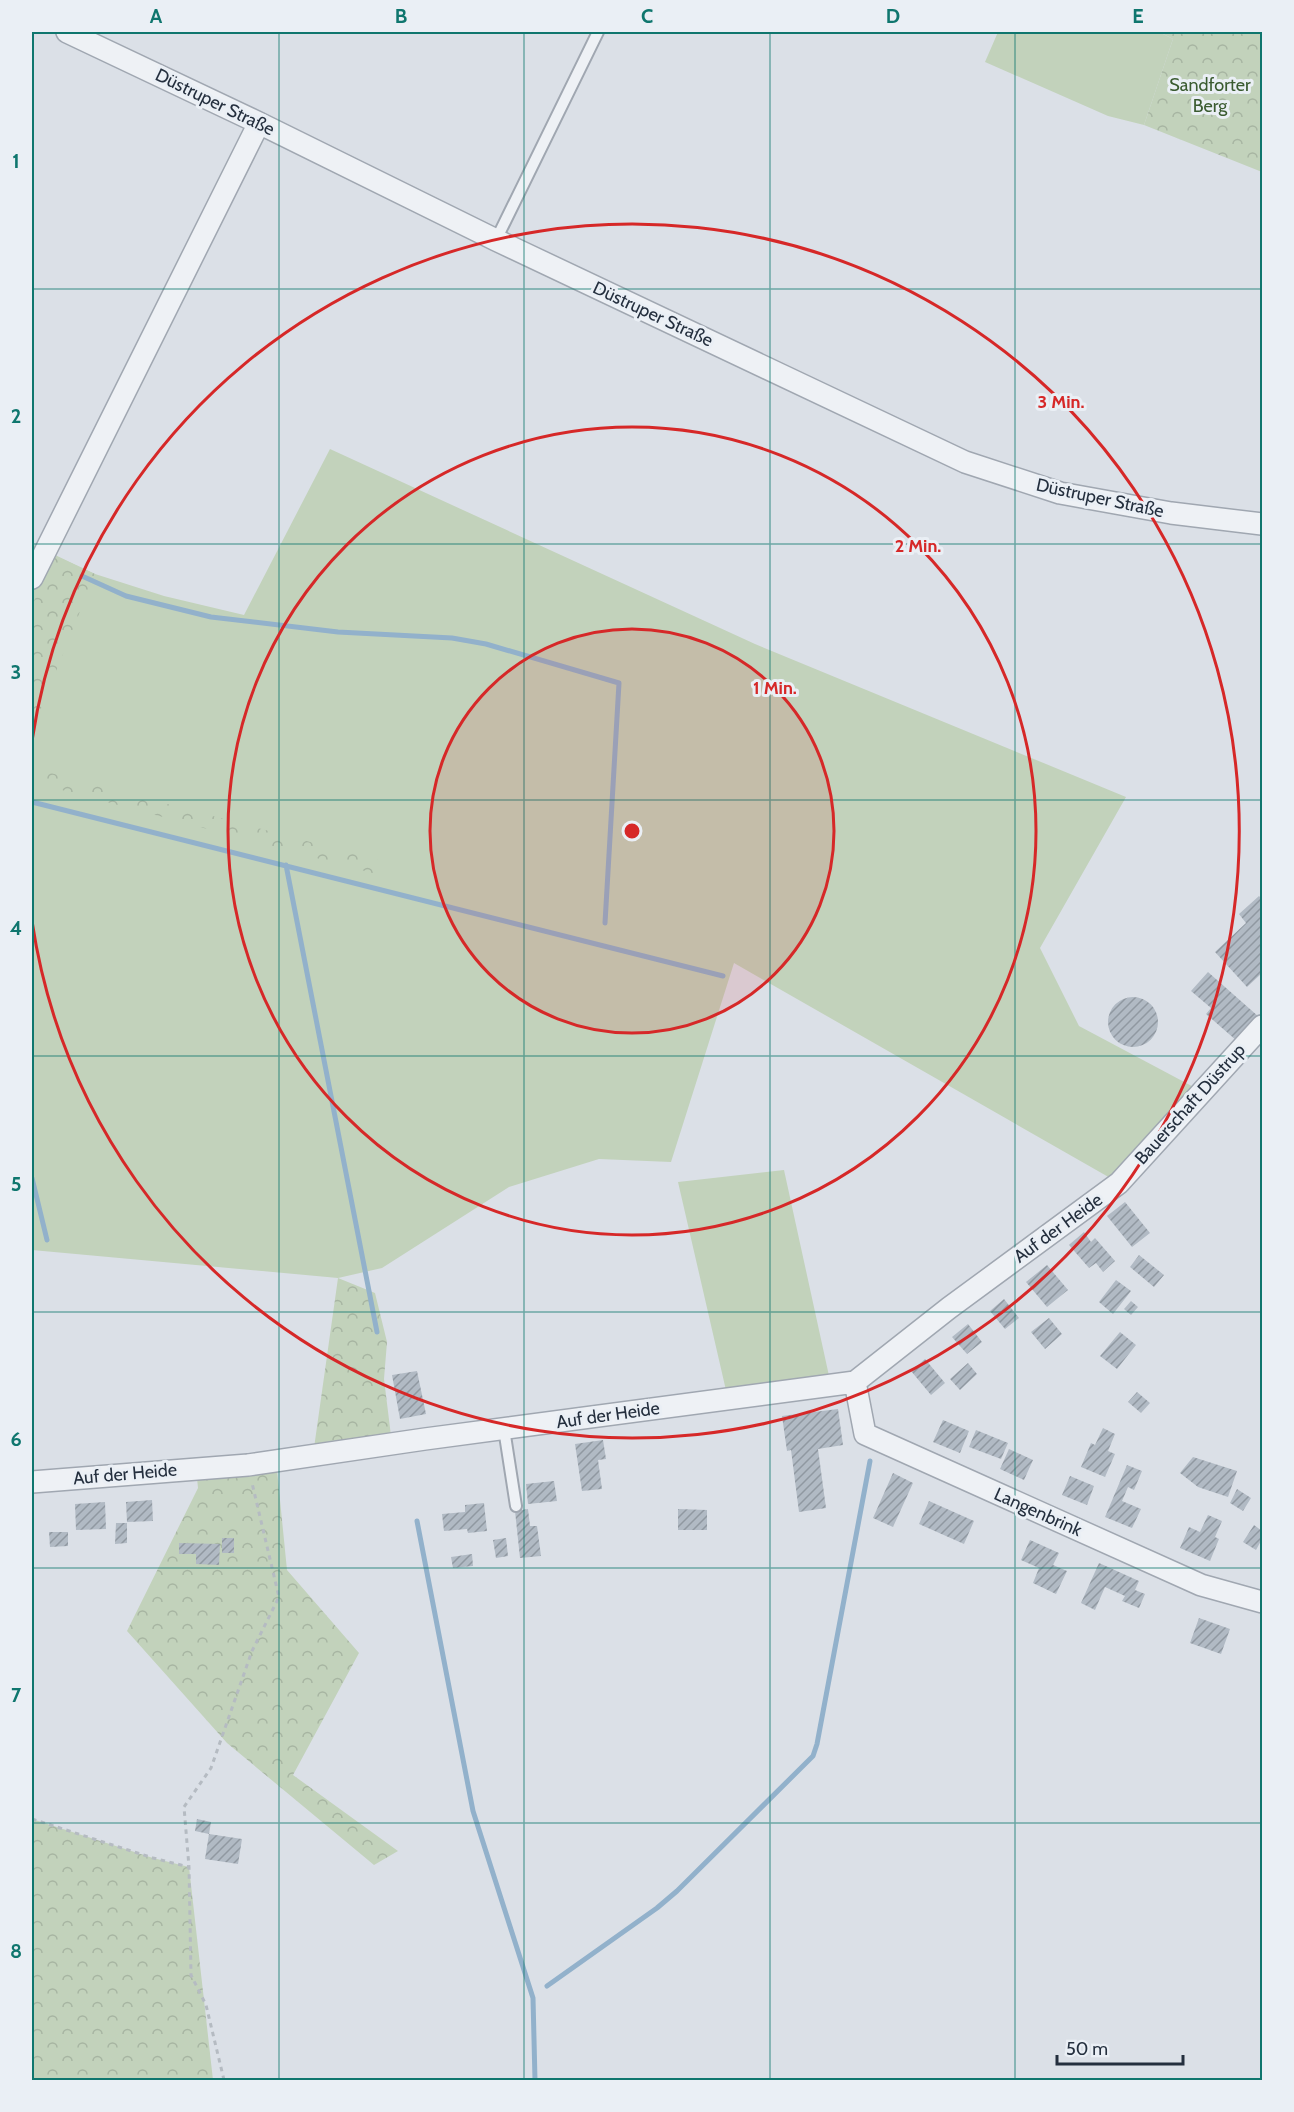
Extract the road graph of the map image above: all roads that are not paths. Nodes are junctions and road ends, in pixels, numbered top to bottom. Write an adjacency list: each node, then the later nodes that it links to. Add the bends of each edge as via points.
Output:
1 (67, 32): 3 (street, Düstruper Straße)
2 (598, 32): 4 (lane)
3 (259, 123): 4 (street, Düstruper Straße); 6 (street)
4 (496, 240): 5 (street, Düstruper Straße, via 965,462 1060,493 1171,513)
5 (1263, 524)
6 (32, 578)
7 (1263, 1026): 8 (street, Bauerschaft Düstrup)
8 (1119, 1183): 9 (street, Auf der Heide)
9 (855, 1382): 10 (street, Auf der Heide); 13 (street, Langenbrink, via 866,1434 1201,1585)
10 (504, 1429): 11 (street, Auf der Heide, via 248,1465); 12 (lane)
11 (32, 1482)
12 (516, 1506)
13 (1263, 1602)

